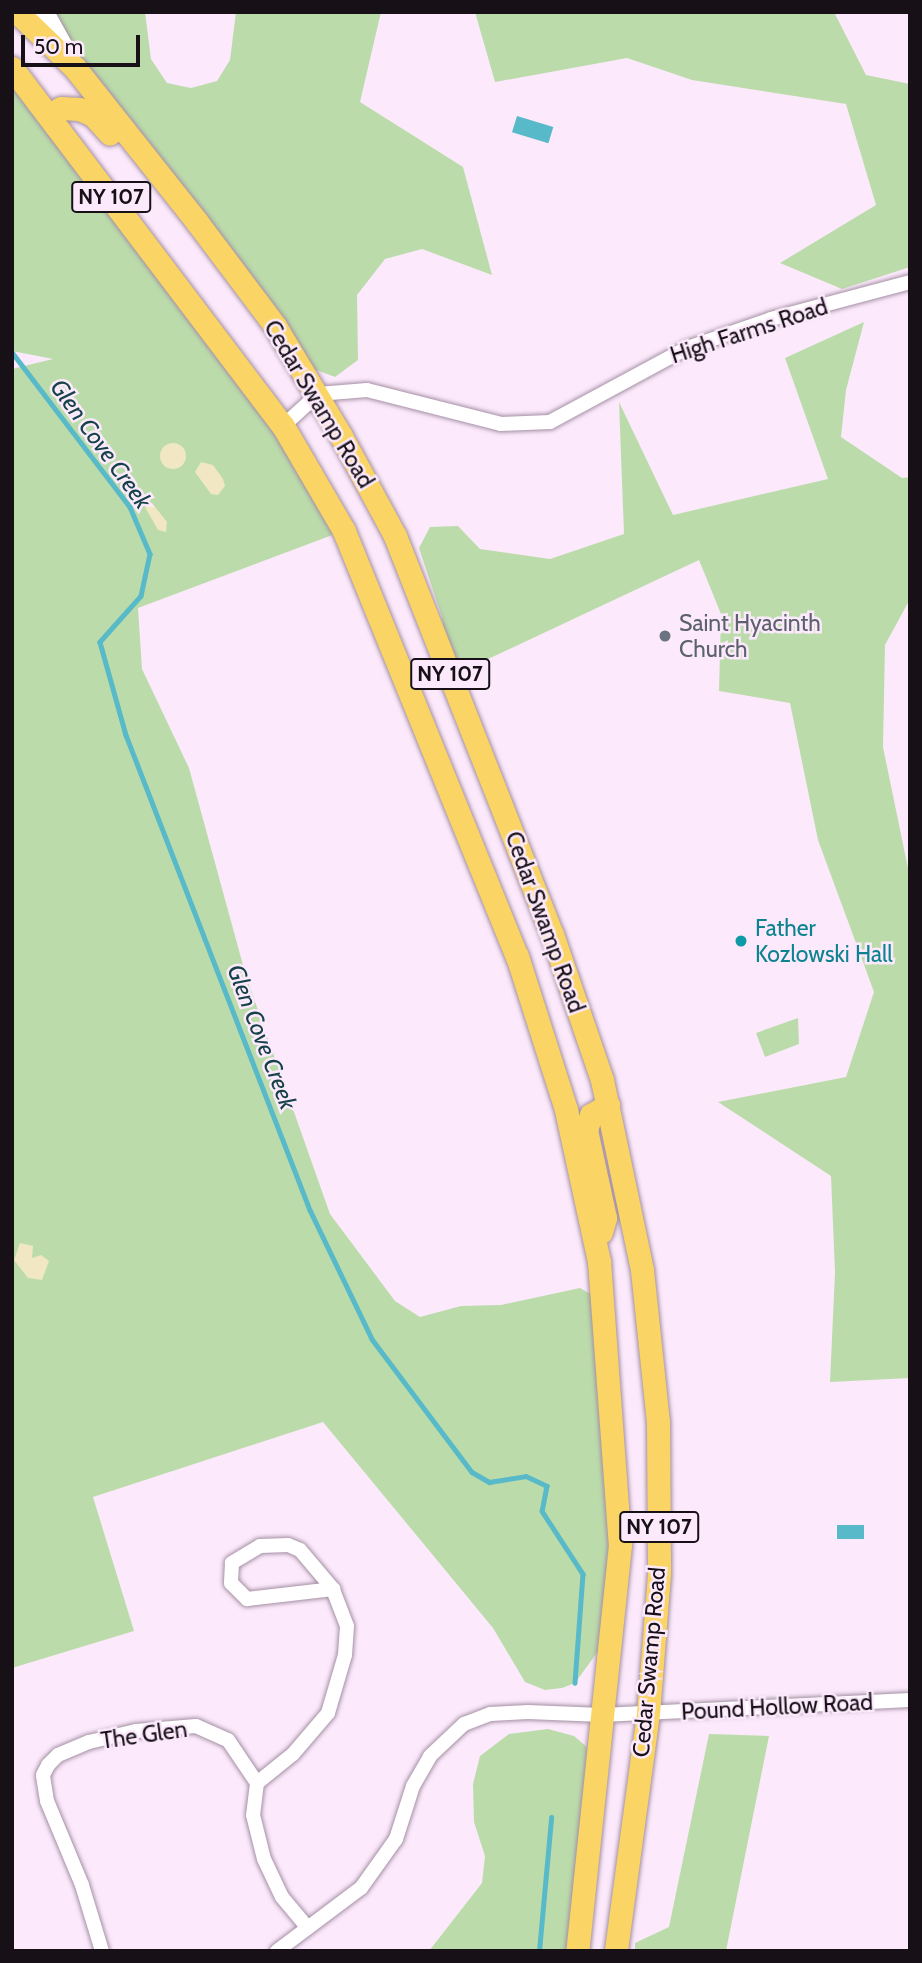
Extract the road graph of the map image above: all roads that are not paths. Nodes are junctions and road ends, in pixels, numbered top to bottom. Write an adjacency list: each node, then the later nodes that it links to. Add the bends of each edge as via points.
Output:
1 (17, 12): 4 (main road, NY 107)
2 (44, 12): 4 (main road, Cedar Swamp Road)
3 (12, 68): 5 (main road, Cedar Swamp Road / NY 107)
4 (75, 68): 6 (main road, Cedar Swamp Road / NY 107)
5 (49, 115): 6 (main road, via 69,107 93,115 159,195); 9 (main road, Cedar Swamp Road / NY 107)
6 (211, 241): 8 (main road, Cedar Swamp Road / NY 107, via 275,326)
7 (910, 282): 8 (street, High Farms Road, via 771,319 687,348 550,422 501,424 390,392)
8 (318, 394): 9 (street); 10 (main road, Cedar Swamp Road / NY 107, via 395,536)
9 (283, 426): 11 (main road, Cedar Swamp Road / NY 107, via 344,531)
10 (527, 870): 11 (main road); 12 (main road, Cedar Swamp Road / NY 107)
11 (490, 886): 13 (main road, Cedar Swamp Road / NY 107, via 523,972 566,1111)
12 (608, 1105): 13 (main road, via 591,1115 586,1130 605,1218); 16 (main road, Cedar Swamp Road / NY 107, via 640,1257 658,1421 659,1574)
13 (596, 1247): 17 (main road, Cedar Swamp Road / NY 107, via 620,1545)
14 (333, 1589): 14 (street, via 300,1550 288,1545 260,1546 232,1563 231,1583 247,1599); 18 (street, via 347,1626 328,1713 307,1740)
15 (910, 1700): 16 (street, Pound Hollow Road)
16 (648, 1713): 17 (street, Pound Hollow Road); 23 (main road, Cedar Swamp Road / NY 107)
17 (602, 1715): 19 (street, via 490,1714 464,1724 430,1756 385,1860 348,1900); 22 (main road, Cedar Swamp Road / NY 107)
18 (257, 1783): 19 (street, via 253,1815 264,1860 288,1907); 20 (street, The Glen, via 228,1740 196,1726 136,1731 89,1742 58,1755 48,1765 43,1775 47,1801 82,1885)
19 (308, 1928): 21 (street)
20 (102, 1951)
21 (277, 1951)
22 (577, 1951)
23 (616, 1951)

